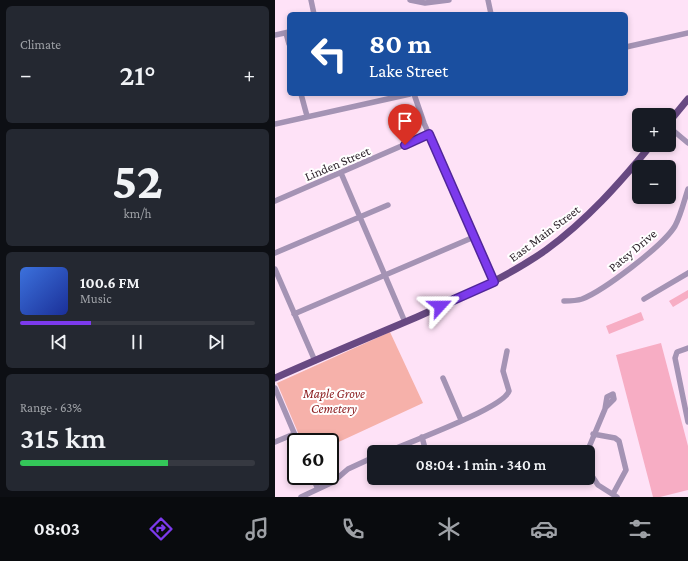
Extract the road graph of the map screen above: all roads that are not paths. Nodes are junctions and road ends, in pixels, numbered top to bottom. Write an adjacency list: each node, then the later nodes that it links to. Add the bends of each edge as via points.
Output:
1 (311, 0): 5 (street)
2 (410, 0): 3 (street, via 425,3)
3 (449, 0)
4 (488, 0): 6 (street)
5 (314, 12)
6 (491, 12)
7 (287, 33): 9 (street)
8 (688, 33): 10 (street)
9 (275, 36)
10 (628, 47)
11 (302, 96): 18 (street)
12 (376, 96): 16 (street)
13 (400, 96): 16 (street)
14 (415, 96): 21 (street)
15 (688, 99): 17 (main road)
16 (374, 101): 18 (street)
17 (676, 114)
18 (307, 116): 19 (street)
19 (275, 124)
20 (676, 133): 22 (street)
21 (429, 134): 24 (street, Linden Street); 29 (street)
22 (688, 143)
23 (645, 152): 34 (main road, East Main Street, via 580,223 531,260)
24 (341, 173): 26 (street, Linden Street); 28 (street)
25 (688, 189): 36 (street, Patsy Drive, via 675,226 663,240 607,284 581,299)
26 (275, 200)
27 (388, 205): 28 (street)
28 (360, 217): 30 (street); 33 (street)
29 (474, 237): 33 (street); 34 (street)
30 (275, 253)
31 (275, 269): 37 (street)
32 (688, 273): 35 (street)
33 (384, 275): 37 (street); 38 (street)
34 (494, 282): 38 (main road, East Main Street)
35 (644, 299)
36 (564, 301)
37 (294, 314): 41 (street)
38 (405, 322): 41 (main road, East Main Street)
39 (688, 348): 47 (street, via 677,352 675,358)
40 (507, 351): 46 (street, via 503,367 509,391 488,409)
41 (315, 361): 42 (main road, East Main Street)
42 (275, 378)
43 (443, 378): 46 (street)
44 (275, 388): 48 (street)
45 (606, 407): 49 (street)
46 (461, 420): 51 (street)
47 (688, 422)
48 (294, 433)
49 (593, 434): 55 (street); 60 (street, via 615,438 620,444 626,470)
50 (287, 437): 52 (street)
51 (422, 437): 53 (street); 54 (street)
52 (275, 442)
53 (403, 445)
54 (424, 445)
55 (589, 445)
56 (367, 460): 59 (street, via 348,469 333,482)
57 (595, 482): 60 (street)
58 (316, 485): 59 (street)
59 (318, 489): 61 (street)
60 (615, 496)
61 (301, 497)

